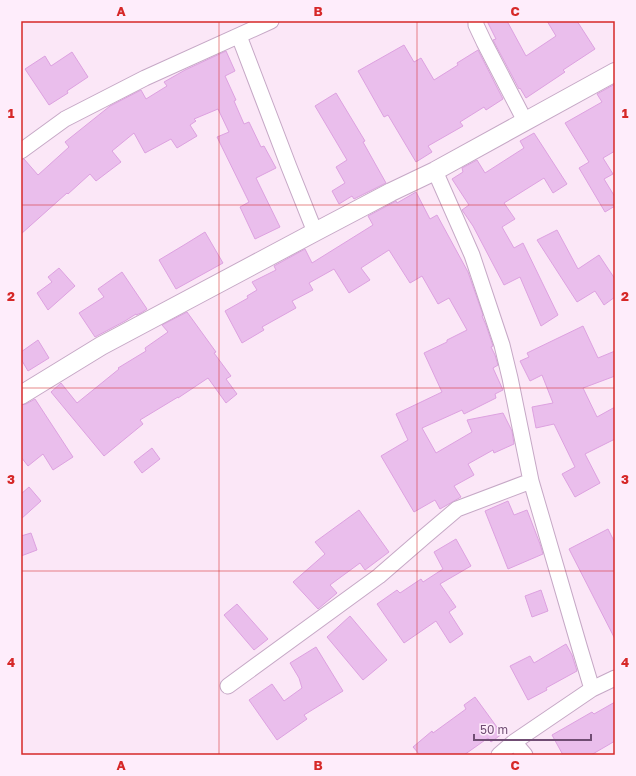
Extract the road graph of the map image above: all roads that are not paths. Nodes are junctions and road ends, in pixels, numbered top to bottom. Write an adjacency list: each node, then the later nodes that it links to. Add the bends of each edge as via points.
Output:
1 (271, 21): 3 (street)
2 (476, 21): 5 (street, via 484,42)
3 (239, 36): 6 (street, via 146,78 65,119); 8 (street)
4 (615, 72): 5 (street)
5 (525, 121): 7 (street)
6 (21, 151)
7 (435, 171): 8 (street); 10 (street, via 472,255 502,345)
8 (315, 232): 9 (street, via 102,346)
9 (21, 395)
10 (531, 481): 12 (street, via 457,509 380,576); 13 (street)
11 (615, 678): 13 (street)
12 (228, 686)
13 (592, 689): 14 (street)
14 (514, 742): 15 (street); 16 (street)
15 (499, 755)
16 (525, 755)

